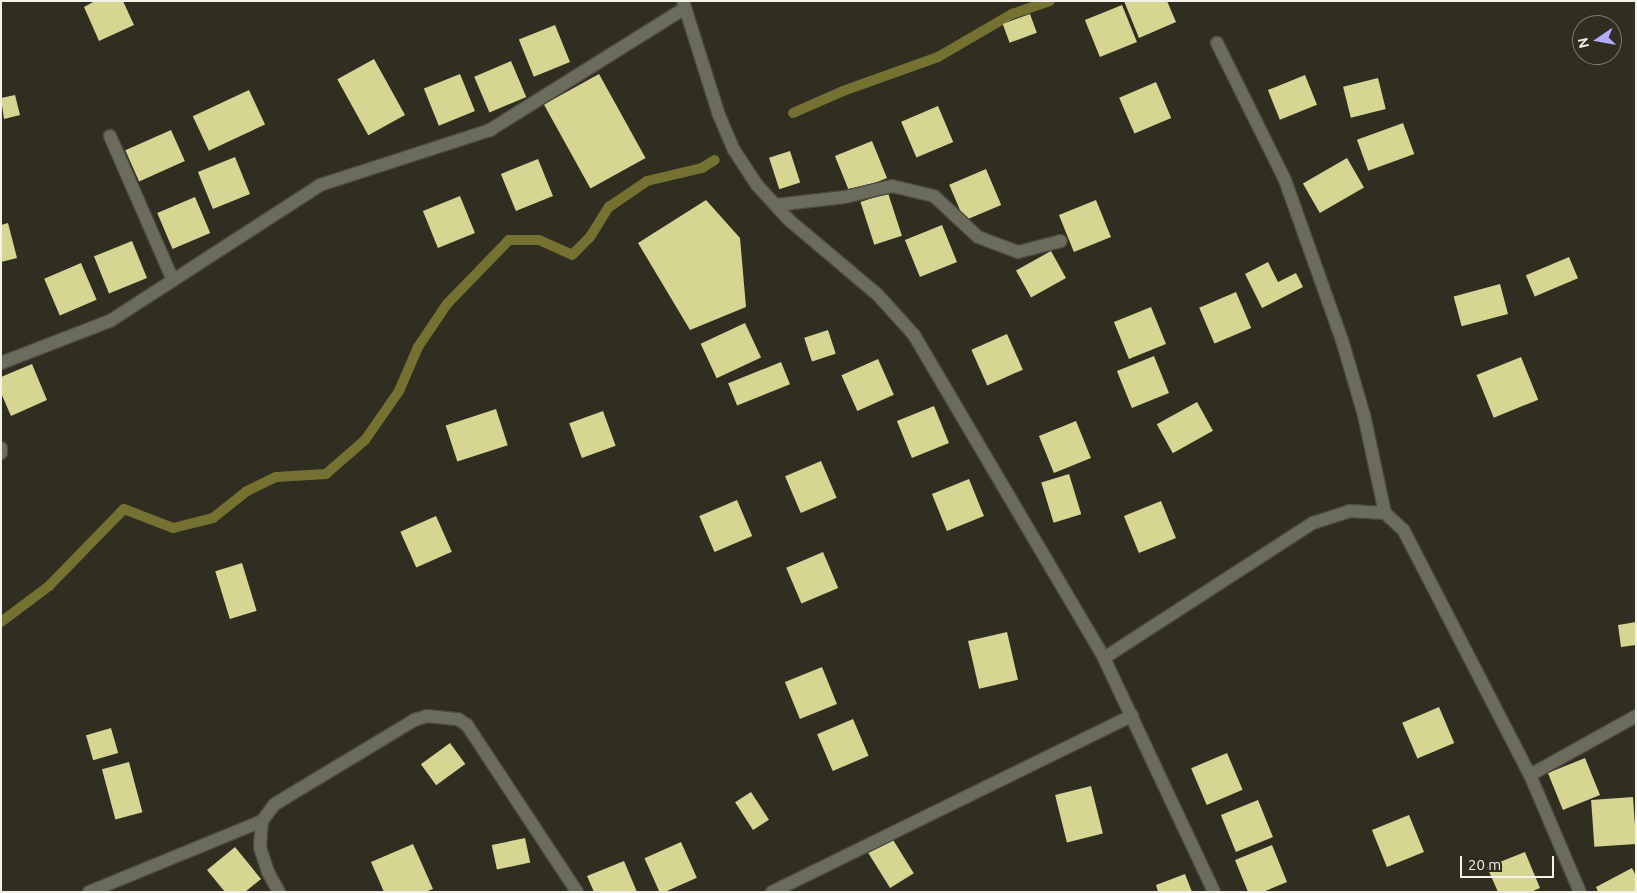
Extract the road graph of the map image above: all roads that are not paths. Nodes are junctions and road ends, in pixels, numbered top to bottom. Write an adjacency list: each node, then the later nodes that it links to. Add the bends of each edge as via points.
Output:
1 (684, 5): 4 (street, via 719,115 734,150 757,185); 6 (street, via 490,130 320,185)
2 (1217, 43): 10 (street, via 1285,180 1342,340 1364,415)
3 (110, 136): 6 (street)
4 (776, 205): 5 (street, via 844,197 892,186 934,196 978,237 1018,252); 11 (street, via 832,258 877,294 914,335)
5 (1061, 241)
6 (172, 278): 7 (street, via 110,321)
7 (1, 363)
8 (1, 448): 9 (street)
9 (1, 453)
10 (1385, 513): 11 (street, via 1349,511 1313,523); 14 (street, via 1404,531)
11 (1104, 658): 12 (street)
12 (1132, 716): 19 (street); 20 (street)
13 (1636, 716): 14 (street)
14 (1530, 775): 21 (street)
15 (262, 821): 16 (street); 17 (street, via 260,847 268,872); 18 (street, via 275,804 414,720 427,716 458,719 467,725)
16 (89, 892)
17 (280, 892)
18 (577, 892)
19 (772, 892)
20 (1214, 892)
21 (1580, 892)

